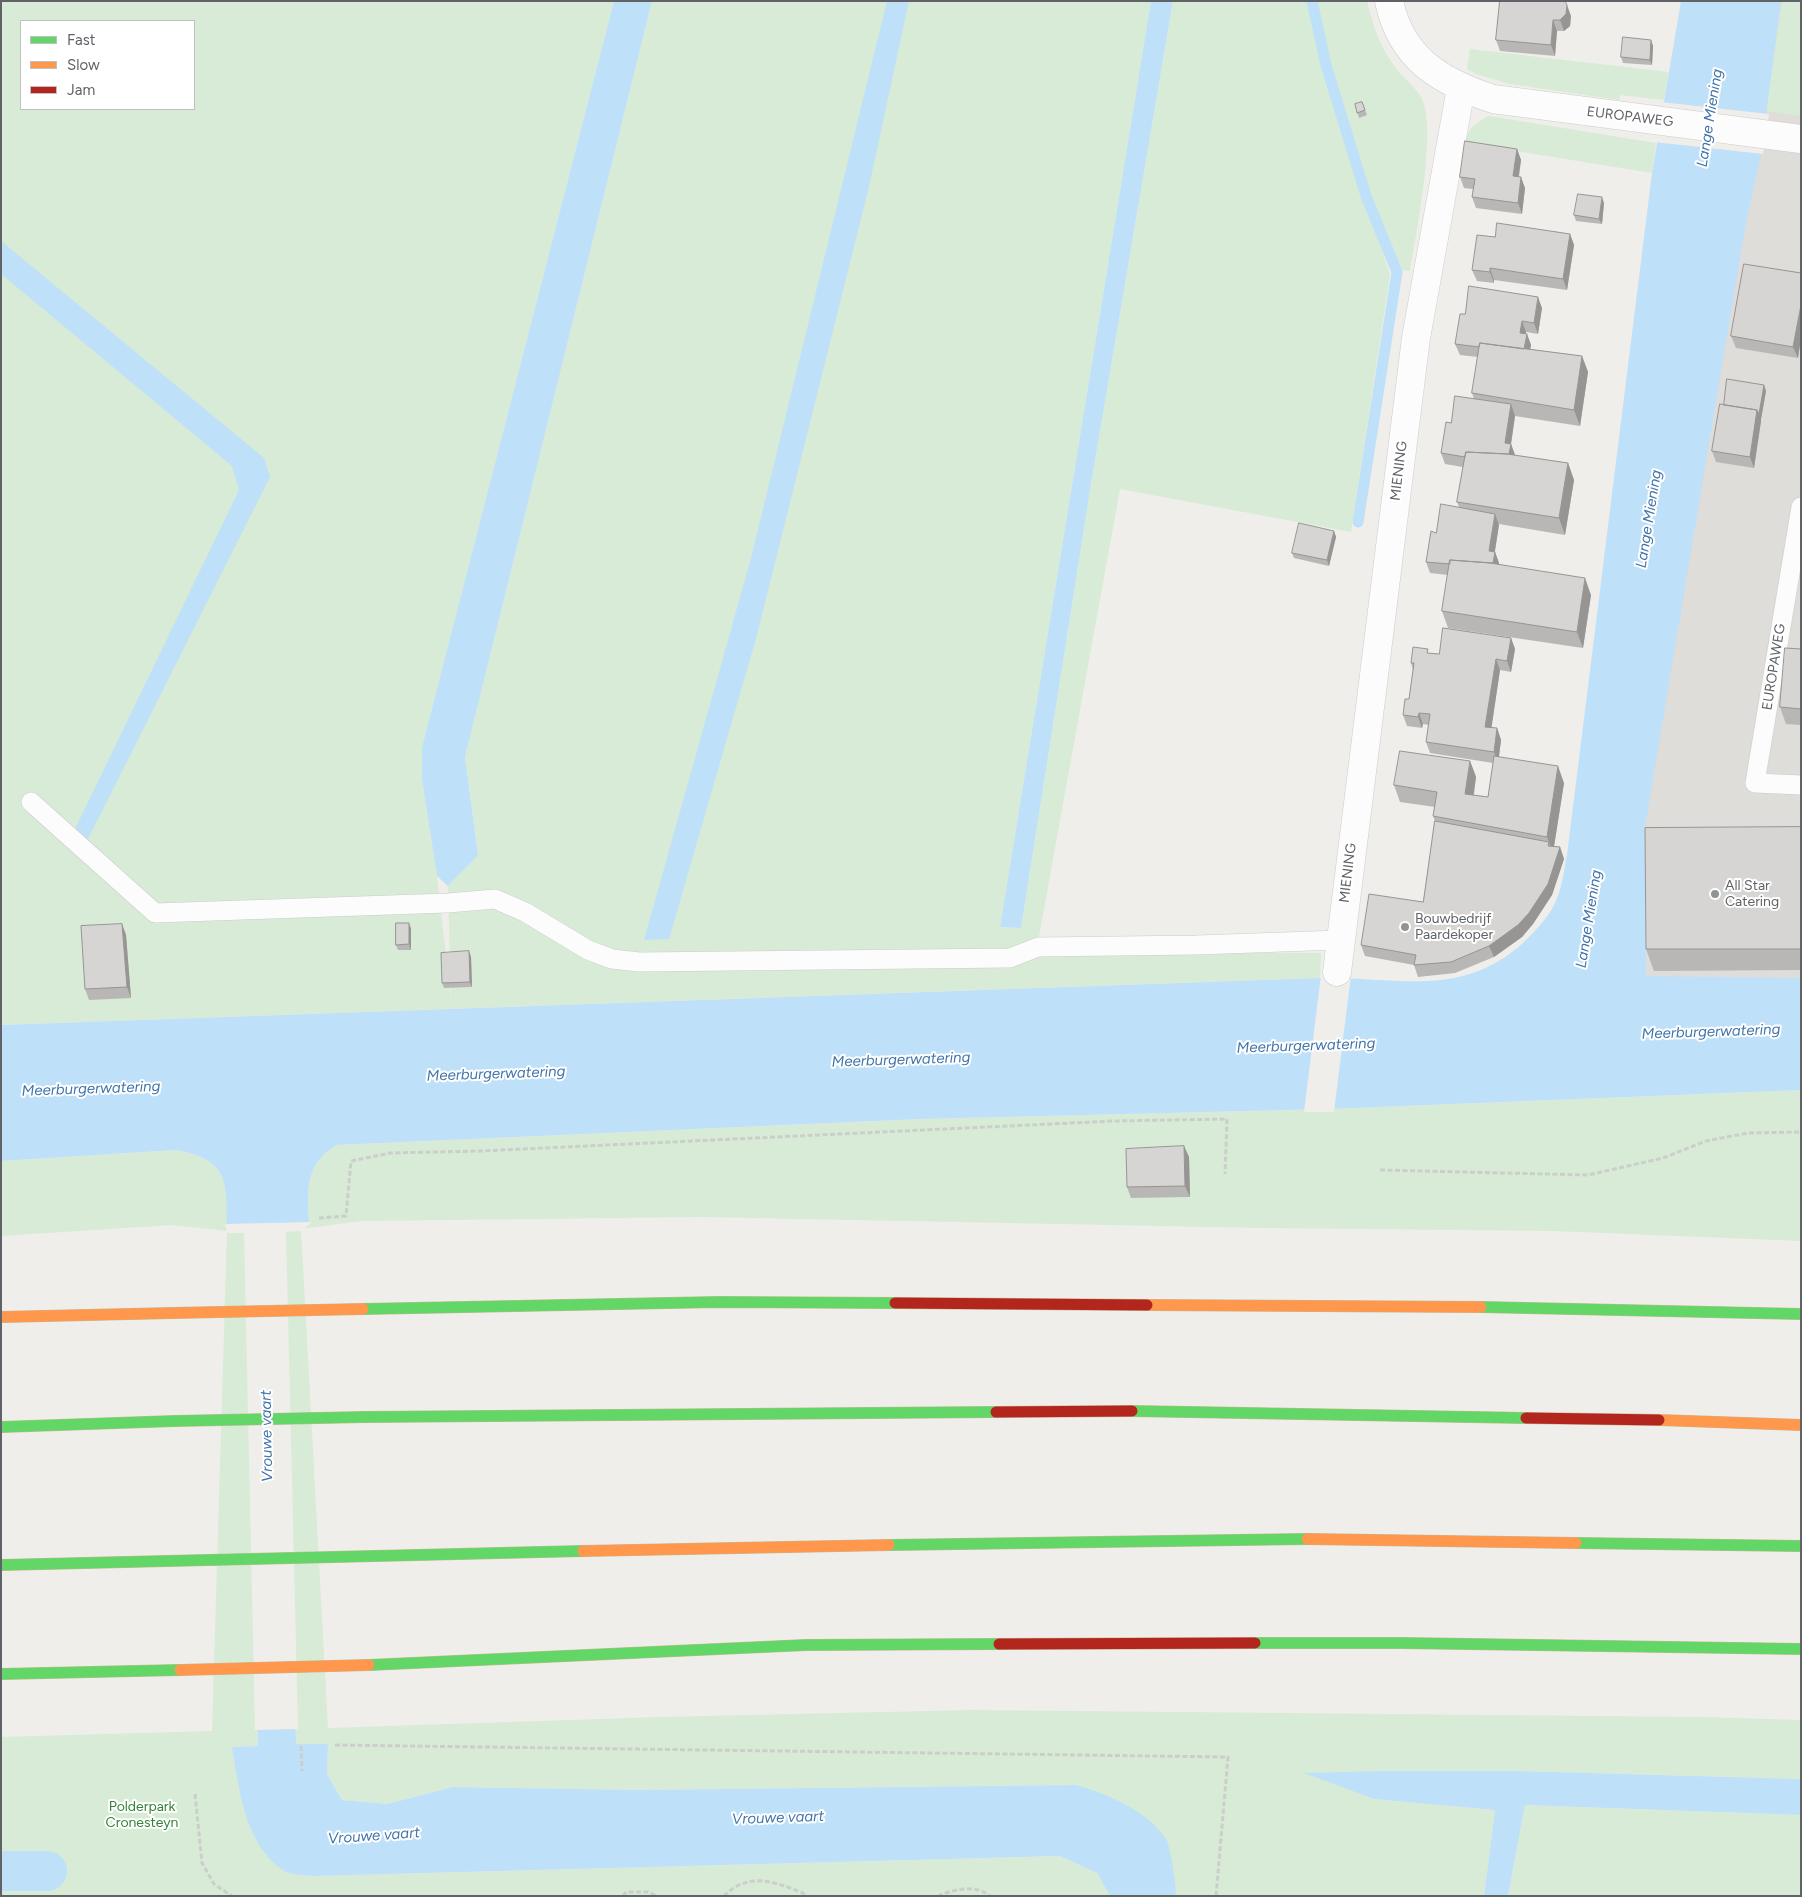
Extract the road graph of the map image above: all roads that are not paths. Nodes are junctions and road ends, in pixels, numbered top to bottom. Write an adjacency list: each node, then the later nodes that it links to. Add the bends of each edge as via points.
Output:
1 (1389, 1): 2 (street, via 1402,36 1420,60)
2 (1460, 88): 3 (street, EUROPAWEG, via 1493,99); 7 (street, MIENING, via 1416,338)
3 (1791, 138)
4 (1801, 507): 5 (lane, EUROPAWEG, via 1755,783)
5 (1801, 785)
6 (31, 802): 7 (lane, via 154,913 495,900 525,912 588,950 612,959 639,962 1010,958 1038,947)
7 (1340, 940): 8 (street, MIENING)
8 (1337, 972)
9 (1801, 1314): 10 (highway, bridge, via 1484,1307 729,1302)
10 (1, 1318)
11 (1801, 1425): 12 (highway, bridge, via 1136,1411 364,1416)
12 (1, 1427)
13 (1801, 1546): 14 (highway, via 1249,1538)
14 (1, 1565)
15 (1801, 1649): 16 (highway, bridge, via 1401,1643 806,1645 369,1665)
16 (1, 1674)

